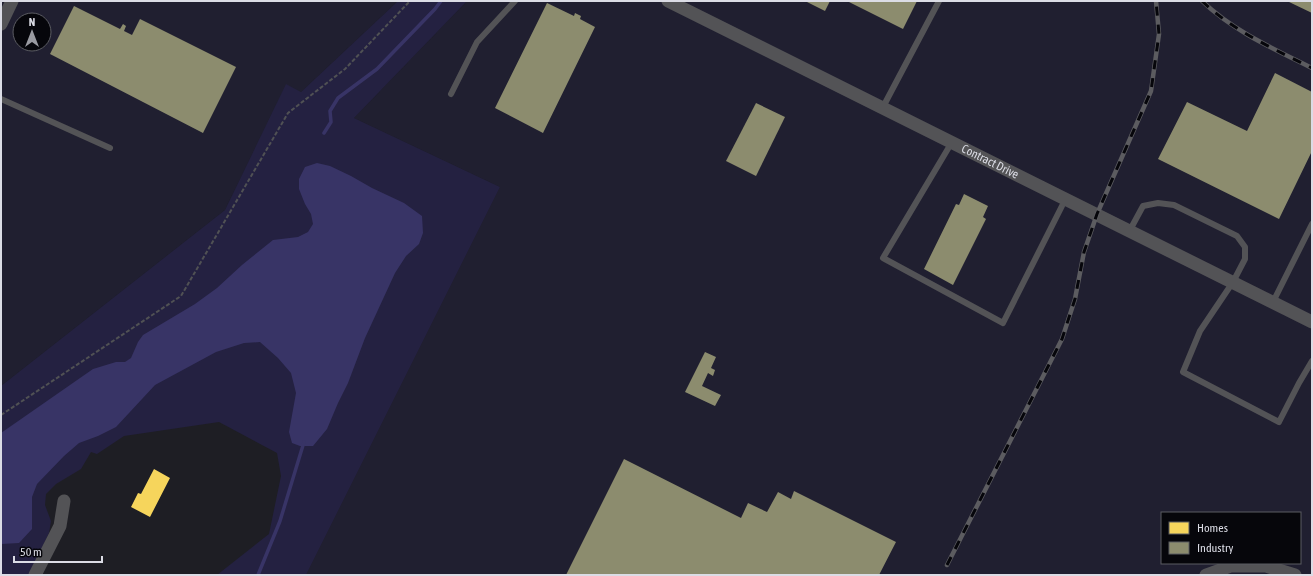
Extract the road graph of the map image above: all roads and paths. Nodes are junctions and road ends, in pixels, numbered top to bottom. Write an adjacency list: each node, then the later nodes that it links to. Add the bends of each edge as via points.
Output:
1 (12, 1): 6 (street)
2 (410, 1): 19 (path, via 344,69 288,114 181,296)
3 (515, 1): 7 (lane, via 477,42)
4 (668, 1): 9 (street, Contract Drive)
5 (939, 1): 9 (lane)
6 (1, 24)
7 (451, 94)
8 (1, 99): 11 (lane)
9 (883, 107): 10 (street, Contract Drive)
10 (952, 142): 12 (street, Contract Drive); 12 (lane, via 883,258 1003,323)
11 (110, 148)
12 (1066, 198): 14 (street, Contract Drive)
13 (1312, 224): 16 (lane)
14 (1130, 230): 15 (street, Contract Drive); 15 (lane, via 1143,206 1158,203 1174,205 1237,236 1245,247 1244,259)
15 (1233, 282): 16 (street, Contract Drive); 18 (lane, via 1200,331 1183,372 1279,422)
16 (1273, 302): 17 (street, Contract Drive)
17 (1312, 322)
18 (1312, 361)
19 (1, 415)
20 (64, 501): 21 (street, via 60,526)
21 (35, 575)
22 (1206, 575): 23 (street, via 1231,566 1266,566)
23 (1295, 575)

